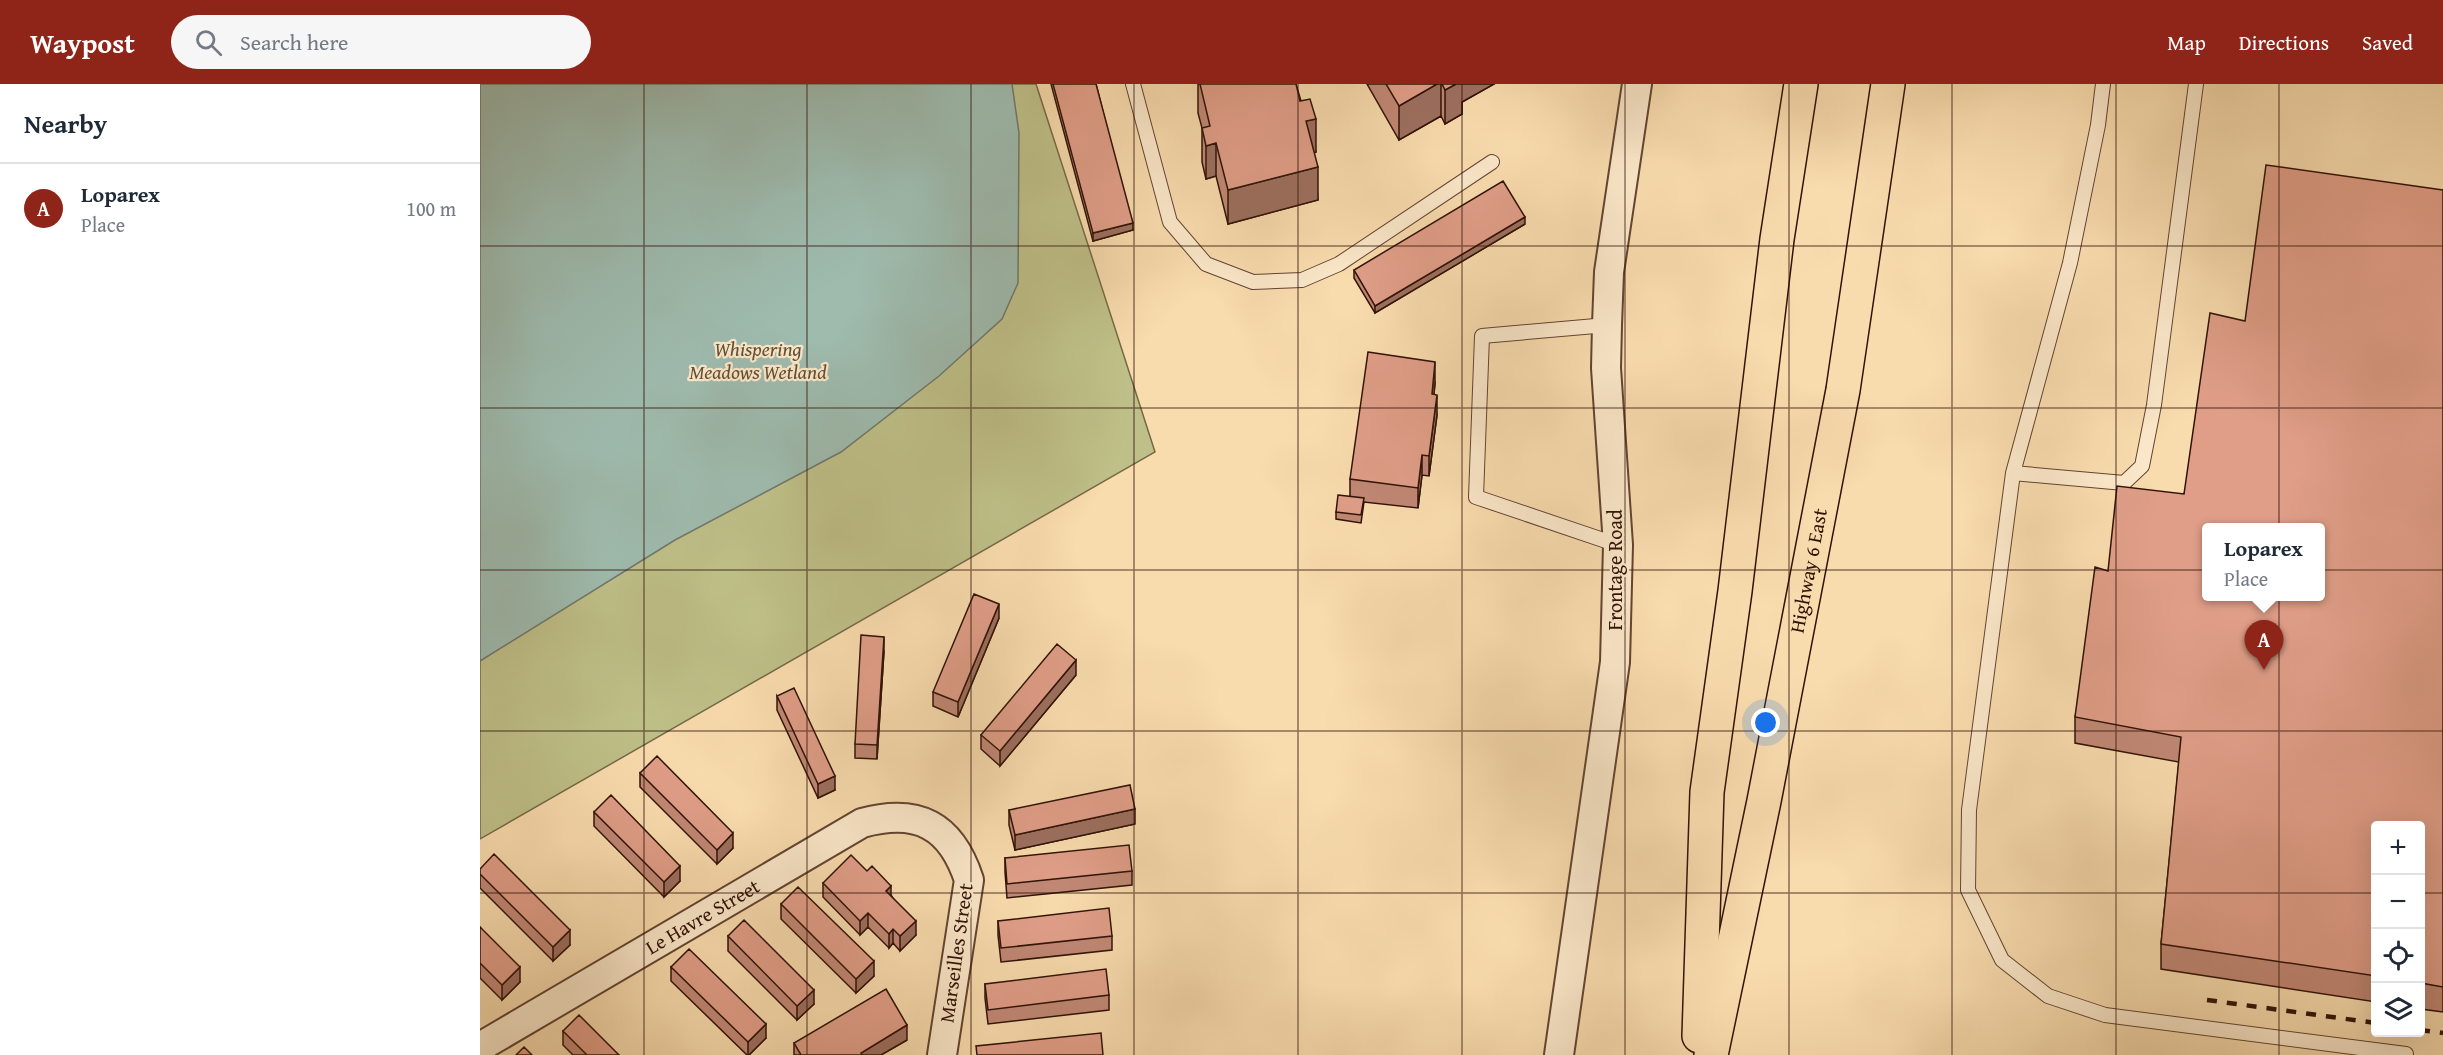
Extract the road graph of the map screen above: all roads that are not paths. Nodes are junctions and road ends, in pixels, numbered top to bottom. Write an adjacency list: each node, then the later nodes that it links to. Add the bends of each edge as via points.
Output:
1 (1133, 84): 7 (lane, via 1170,222 1206,264 1253,282 1302,280 1339,264)
2 (1636, 84): 8 (street, Frontage Road, via 1609,272)
3 (1801, 84): 16 (main road, via 1777,239 1707,792)
4 (1888, 84): 17 (main road, Highway 6 East, via 1844,390)
5 (2103, 84): 9 (lane, via 2070,263)
6 (2196, 84): 9 (lane, via 2154,405 2142,466 2124,483)
7 (1492, 162)
8 (1607, 325): 10 (street, Frontage Road, via 1606,368); 10 (lane, via 1482,336 1476,497)
9 (2013, 473): 13 (lane, via 1969,810 1968,890 2002,960 2048,996 2105,1015)
10 (1618, 545): 15 (street, Frontage Road, via 1616,662)
11 (933, 828): 12 (street, Le Havre Street, via 910,818 886,817 862,823); 14 (street, Marseilles Street, via 947,837 969,880)
12 (480, 1047)
13 (2406, 1054)
14 (942, 1055)
15 (1559, 1055)
16 (1699, 1055)
17 (1711, 1055)

